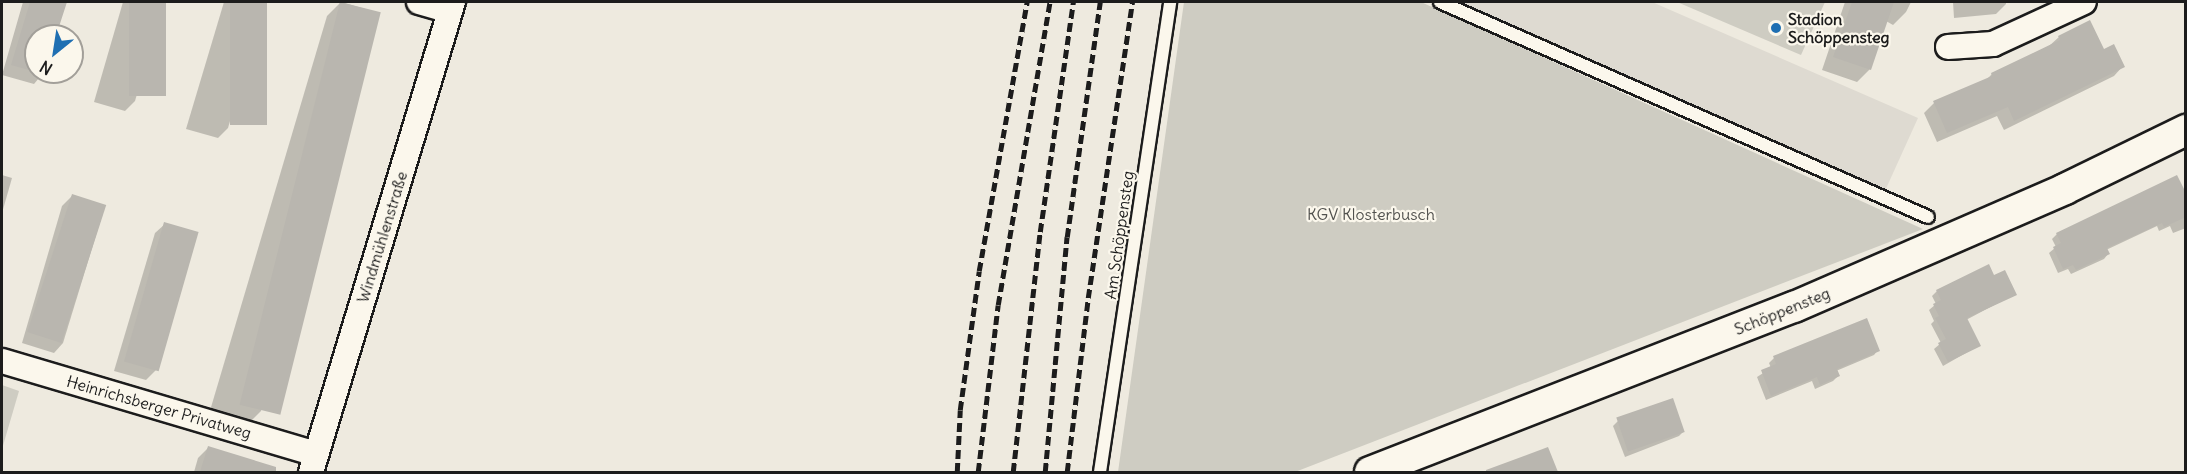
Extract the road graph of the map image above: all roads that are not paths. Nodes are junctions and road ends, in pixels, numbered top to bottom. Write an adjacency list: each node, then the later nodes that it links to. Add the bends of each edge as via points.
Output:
1 (419, 2): 5 (street)
2 (1170, 2): 11 (lane, Am Schöppensteg)
3 (1440, 2): 8 (lane)
4 (2084, 2): 6 (street, via 1993,44)
5 (451, 6): 10 (street, Windmühlenstraße)
6 (1948, 47)
7 (2186, 130): 12 (street, Schöppensteg, via 2044,198 1794,307)
8 (1928, 218)
9 (2, 362): 10 (street, Heinrichsberger Privatweg)
10 (313, 463)
11 (1100, 472)
12 (1370, 472)

